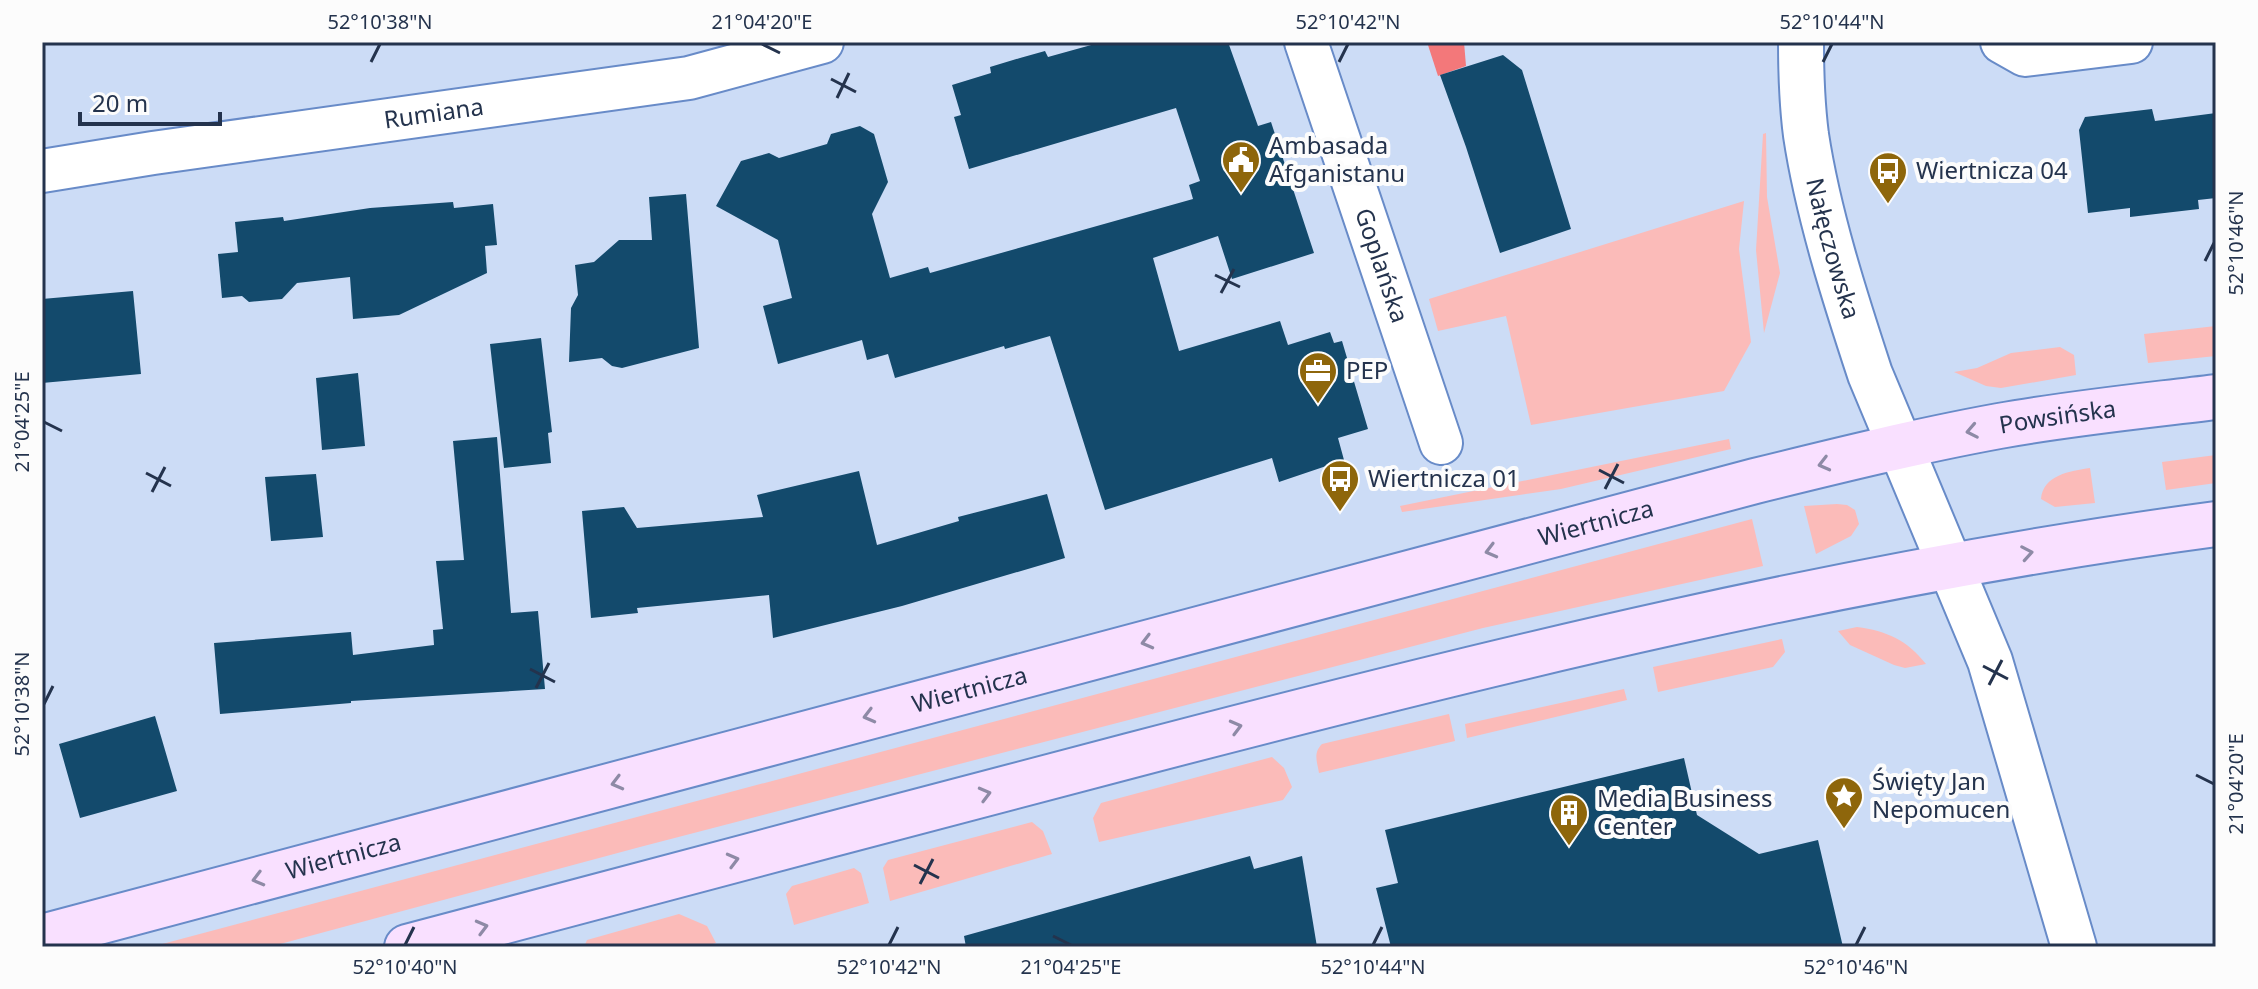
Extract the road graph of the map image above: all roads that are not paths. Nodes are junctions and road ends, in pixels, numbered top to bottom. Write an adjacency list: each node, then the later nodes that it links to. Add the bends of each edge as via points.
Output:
1 (822, 42): 6 (street, Rumiana, via 689,78)
2 (1306, 42): 8 (street, Goplańska)
3 (1801, 42): 9 (street, Nałęczowska, via 1806,134 1815,181 1859,341)
4 (2131, 42): 5 (street)
5 (2014, 48)
6 (42, 171)
7 (2216, 397): 9 (main road, Powsińska, one-way to 9, via 2093,411)
8 (1441, 443)
9 (1900, 446): 11 (street, Nałęczowska); 12 (main road, Wiertnicza, one-way to 12, via 1222,621)
10 (2216, 524): 11 (main road, one-way to 10)
11 (1950, 566): 13 (main road, one-way to 11, via 1321,705 1538,652); 14 (street, Nałęczowska, via 1990,661)
12 (42, 937)
13 (407, 947)
14 (2074, 947)

